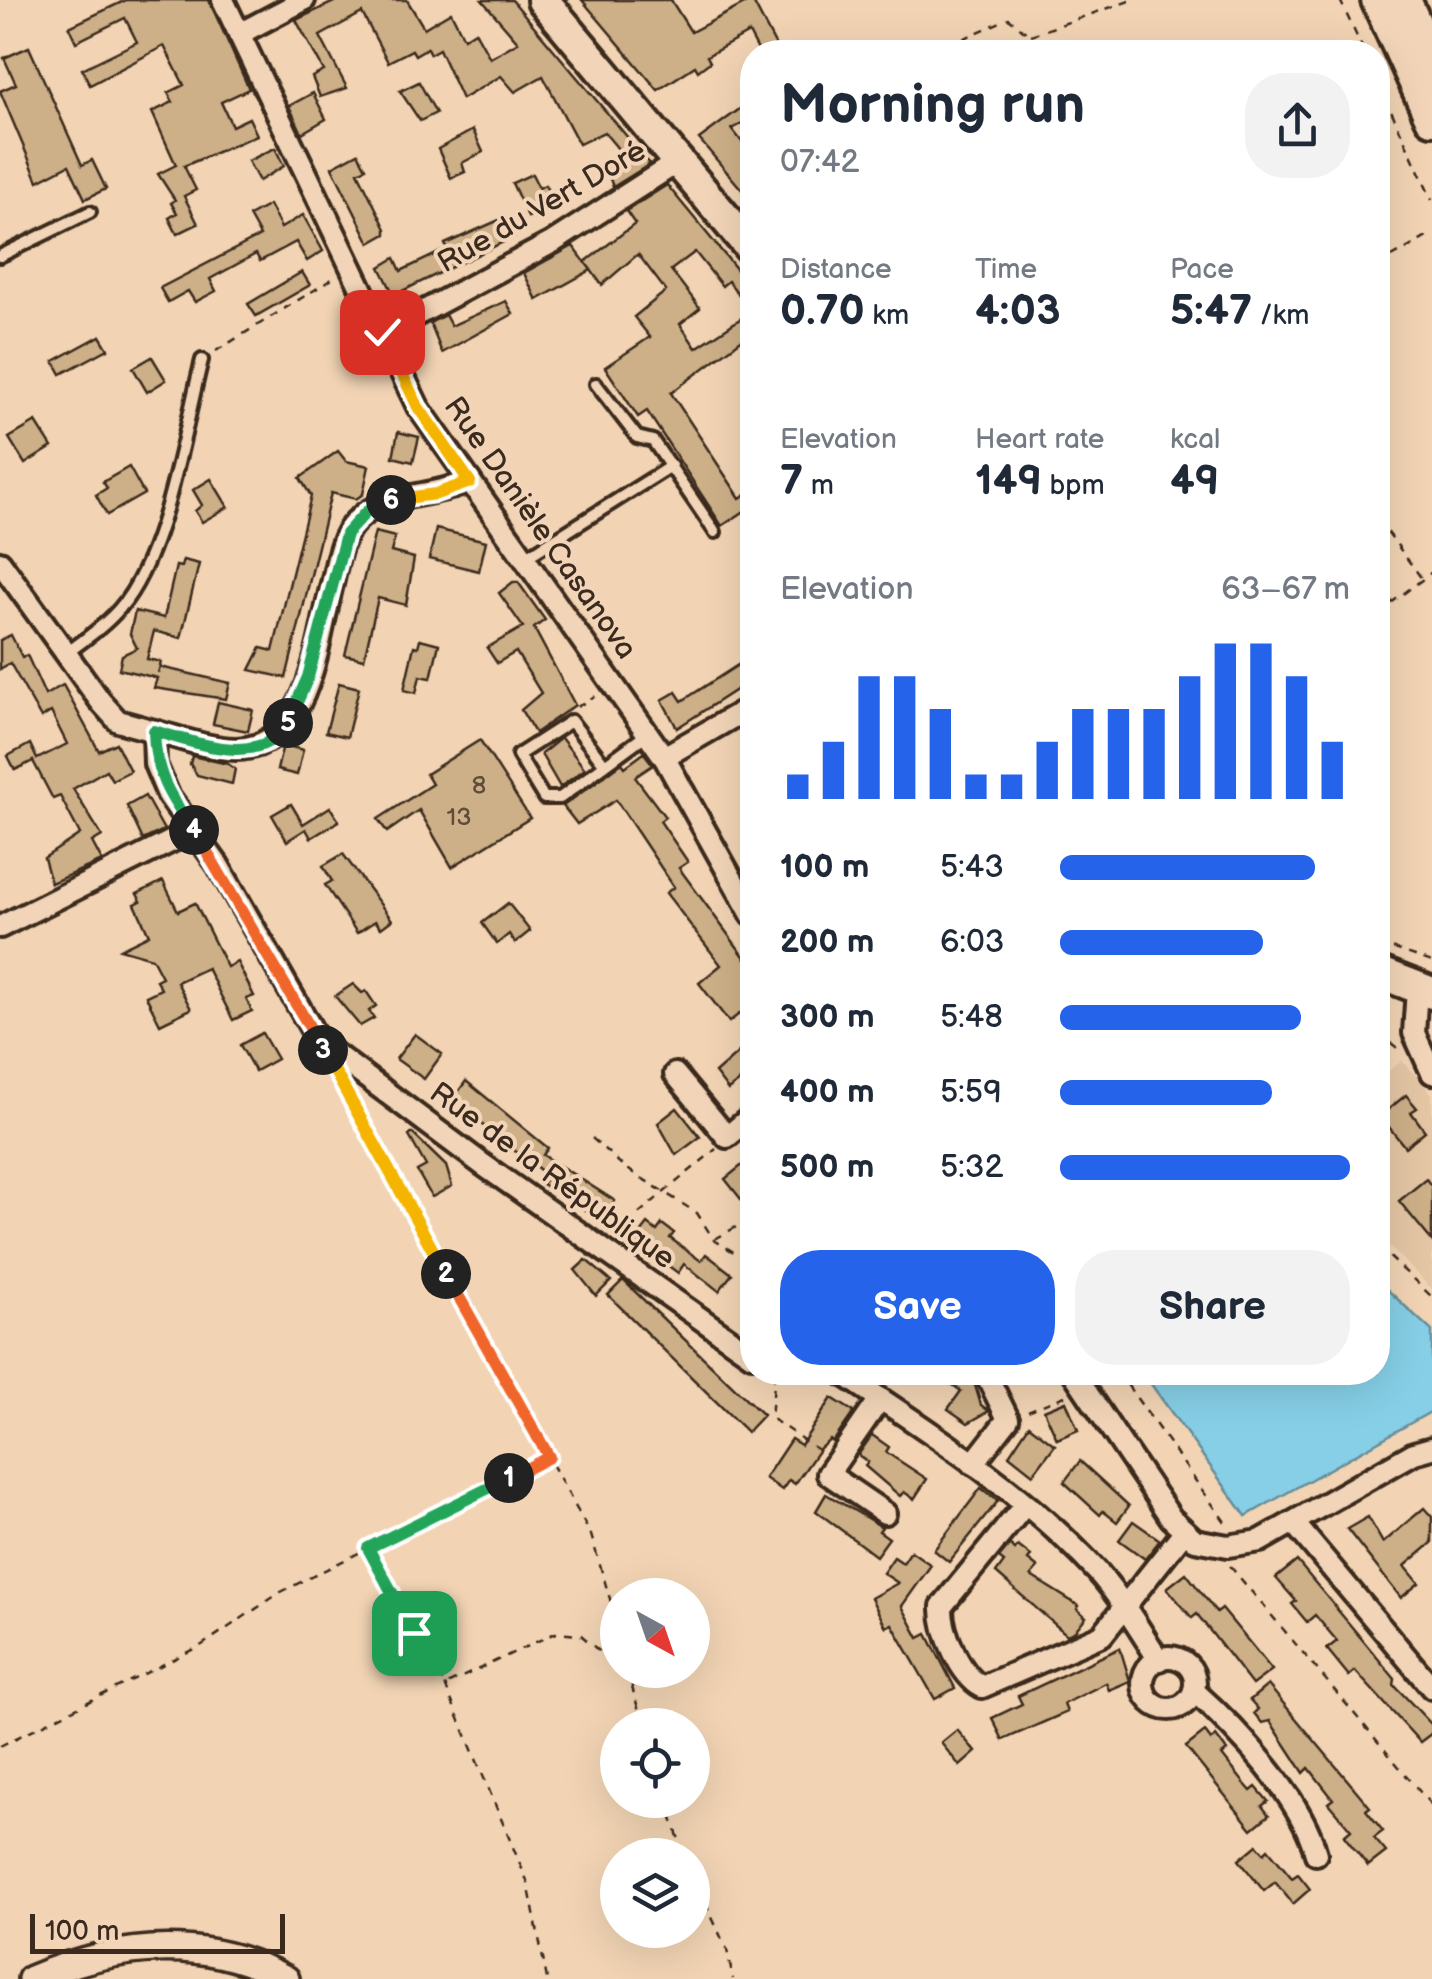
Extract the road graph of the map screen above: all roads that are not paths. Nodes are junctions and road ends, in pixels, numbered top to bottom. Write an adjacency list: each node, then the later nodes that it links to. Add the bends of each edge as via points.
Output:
1 (223, 0): 6 (street, Rue Danièle Casanova)
2 (304, 0): 6 (street)
3 (543, 0): 9 (main road)
4 (1378, 0): 8 (main road)
5 (1404, 0): 7 (main road)
6 (239, 34): 13 (street, Rue Danièle Casanova)
7 (1432, 62)
8 (1432, 118)
9 (679, 161): 11 (main road); 13 (street, Rue du Vert Doré, via 553,242)
10 (90, 212): 12 (lane)
11 (740, 235)
12 (0, 256)
13 (382, 332): 17 (street, Rue Danièle Casanova, via 418,407)
14 (202, 360): 21 (lane, via 154,546 136,585 98,630)
15 (596, 384): 16 (lane, via 637,438 653,441)
16 (671, 466): 18 (lane); 19 (lane)
17 (470, 482): 19 (street, Rue Danièle Casanova); 23 (street, via 391,500 354,522 308,677 293,715 273,738 233,749)
18 (715, 532)
19 (525, 558): 24 (street, Rue Danièle Casanova)
20 (0, 562): 21 (street)
21 (66, 653): 23 (street, via 118,721)
22 (740, 713): 25 (street)
23 (154, 731): 27 (street, via 155,764)
24 (647, 734): 25 (street, Rue Danièle Casanova); 26 (lane)
25 (664, 757): 28 (street, Rue Danièle Casanova)
26 (605, 765): 26 (lane, via 571,721 518,755 550,800)
27 (194, 830): 29 (street); 35 (street, Rue de la République, via 319,1042)
28 (740, 893)
29 (0, 928)
30 (1390, 974): 31 (main road)
31 (1427, 982): 32 (street, via 1414,1034)
32 (1426, 1064)
33 (675, 1074): 34 (street, via 726,1137)
34 (740, 1126)
35 (740, 1346)
36 (859, 1385): 39 (street)
37 (991, 1385): 41 (street, via 1008,1419)
38 (1081, 1385): 45 (street)
39 (880, 1399): 41 (street); 43 (street, via 828,1474)
40 (1432, 1448): 44 (street)
41 (973, 1464): 42 (street)
42 (1024, 1506): 46 (street, via 1079,1553); 46 (street, via 942,1606 944,1628 973,1682 989,1686 1088,1644)
43 (885, 1513)
44 (1294, 1522): 45 (street, via 1241,1545 1211,1544); 48 (street)
45 (1183, 1533): 46 (street)
46 (1126, 1608): 47 (street)
47 (1159, 1660): 49 (street, via 1175,1658 1189,1667); 49 (street, via 1144,1679 1152,1702 1176,1708)
48 (1432, 1688)
49 (1194, 1690): 50 (street, via 1291,1803)
50 (1316, 1854)
51 (30, 1979): 52 (street, via 111,1953 162,1947 232,1956)
52 (286, 1979)

